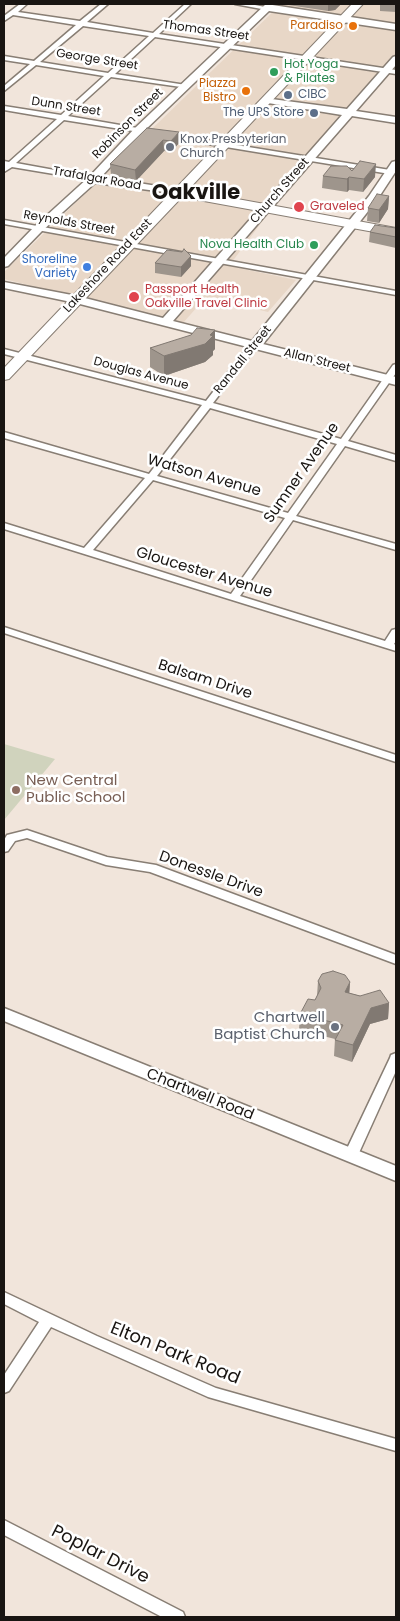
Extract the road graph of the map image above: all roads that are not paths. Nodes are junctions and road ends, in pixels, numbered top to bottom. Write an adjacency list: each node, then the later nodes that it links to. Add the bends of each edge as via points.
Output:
1 (24, 4): 7 (street)
2 (104, 4): 10 (street)
3 (188, 4): 12 (street)
4 (238, 4): 6 (street)
5 (358, 4): 8 (main road, Lakeshore Road East)
6 (269, 6): 8 (street); 13 (street, Robinson Street)
7 (13, 13): 9 (street); 10 (street, Thomas Street)
8 (343, 19): 11 (street); 15 (main road, Lakeshore Road East)
9 (4, 20)
10 (80, 24): 12 (street, Thomas Street); 17 (street)
11 (396, 27)
12 (154, 34): 13 (street, Thomas Street); 19 (street)
13 (228, 46): 15 (street, Thomas Street); 20 (street, Robinson Street)
14 (4, 58): 17 (street, George Street)
15 (308, 58): 18 (street, Thomas Street); 22 (main road, Lakeshore Road East)
16 (396, 59): 18 (street, Church Street)
17 (34, 62): 19 (street, George Street); 21 (street)
18 (392, 71): 24 (street, Church Street)
19 (110, 75): 20 (street, George Street); 25 (street)
20 (186, 87): 27 (street, Robinson Street)
21 (4, 89)
22 (268, 100): 24 (street); 28 (main road, Lakeshore Road East)
23 (4, 108): 25 (street, Dunn Street)
24 (349, 113): 26 (street); 29 (street, Church Street)
25 (62, 117): 27 (street, Dunn Street); 30 (street)
26 (396, 120)
27 (139, 130): 28 (street, Dunn Street); 33 (street, Robinson Street)
28 (224, 145): 29 (street, Dunn Street); 34 (main road, Lakeshore Road East)
29 (308, 159): 32 (street, Dunn Street); 35 (street, Church Street)
30 (7, 163): 31 (street); 33 (street, Trafalgar Road)
31 (4, 170)
32 (393, 170): 37 (street, Randall Street)
33 (93, 179): 34 (street, Trafalgar Road); 38 (street, Robinson Street)
34 (176, 192): 35 (main road, Trafalgar Road); 40 (main road, Lakeshore Road East)
35 (264, 209): 37 (main road, Trafalgar Road); 41 (street, Church Street)
36 (4, 222): 38 (street, Reynolds Street)
37 (352, 225): 39 (main road, Trafalgar Road); 43 (street, Randall Street)
38 (38, 229): 40 (street, Reynolds Street); 42 (street, Robinson Street)
39 (396, 232)
40 (128, 245): 41 (street, Reynolds Street); 46 (main road, Lakeshore Road East)
41 (220, 262): 43 (street, Reynolds Street); 47 (street, Church Street)
42 (4, 264)
43 (309, 278): 45 (street, Reynolds Street); 48 (street, Randall Street)
44 (4, 286): 46 (street, Allan Street)
45 (396, 293)
46 (76, 300): 47 (street, Allan Street); 50 (main road, Lakeshore Road East)
47 (165, 323): 48 (street, Allan Street)
48 (253, 346): 53 (street, Allan Street); 54 (street, Randall Street)
49 (4, 352): 50 (street, Douglas Avenue)
50 (23, 356): 52 (main road, Lakeshore Road East); 54 (street, Douglas Avenue)
51 (396, 367): 53 (street, Sumner Avenue)
52 (4, 376)
53 (392, 380): 56 (street, Sumner Avenue)
54 (207, 404): 56 (street, Douglas Avenue); 58 (street, Randall Street)
55 (4, 435): 58 (street, Watson Avenue)
56 (341, 443): 57 (street, Douglas Avenue); 59 (street, Sumner Avenue)
57 (396, 458)
58 (151, 477): 59 (street, Watson Avenue); 62 (street, Randall Street)
59 (290, 517): 61 (street, Watson Avenue); 63 (street, Sumner Avenue)
60 (4, 526): 62 (street, Gloucester Avenue)
61 (396, 547)
62 (86, 552): 63 (street, Gloucester Avenue)
63 (234, 597): 66 (street, Gloucester Avenue)
64 (4, 630): 67 (street, Balsam Drive)
65 (396, 632): 66 (street)
66 (392, 647)
67 (396, 759)
68 (4, 848): 69 (street, Donessle Drive, via 12,838 27,834 106,861 152,868)
69 (396, 960)
70 (4, 1014): 72 (street, Chartwell Road)
71 (396, 1058): 72 (street)
72 (351, 1156): 73 (street, Chartwell Road)
73 (396, 1174)
74 (4, 1298): 75 (street, Elton Park Road)
75 (49, 1319): 76 (street); 77 (street, Elton Park Road, via 213,1393)
76 (4, 1386)
77 (396, 1445)
78 (4, 1527): 79 (street, Poplar Drive)
79 (177, 1617)

